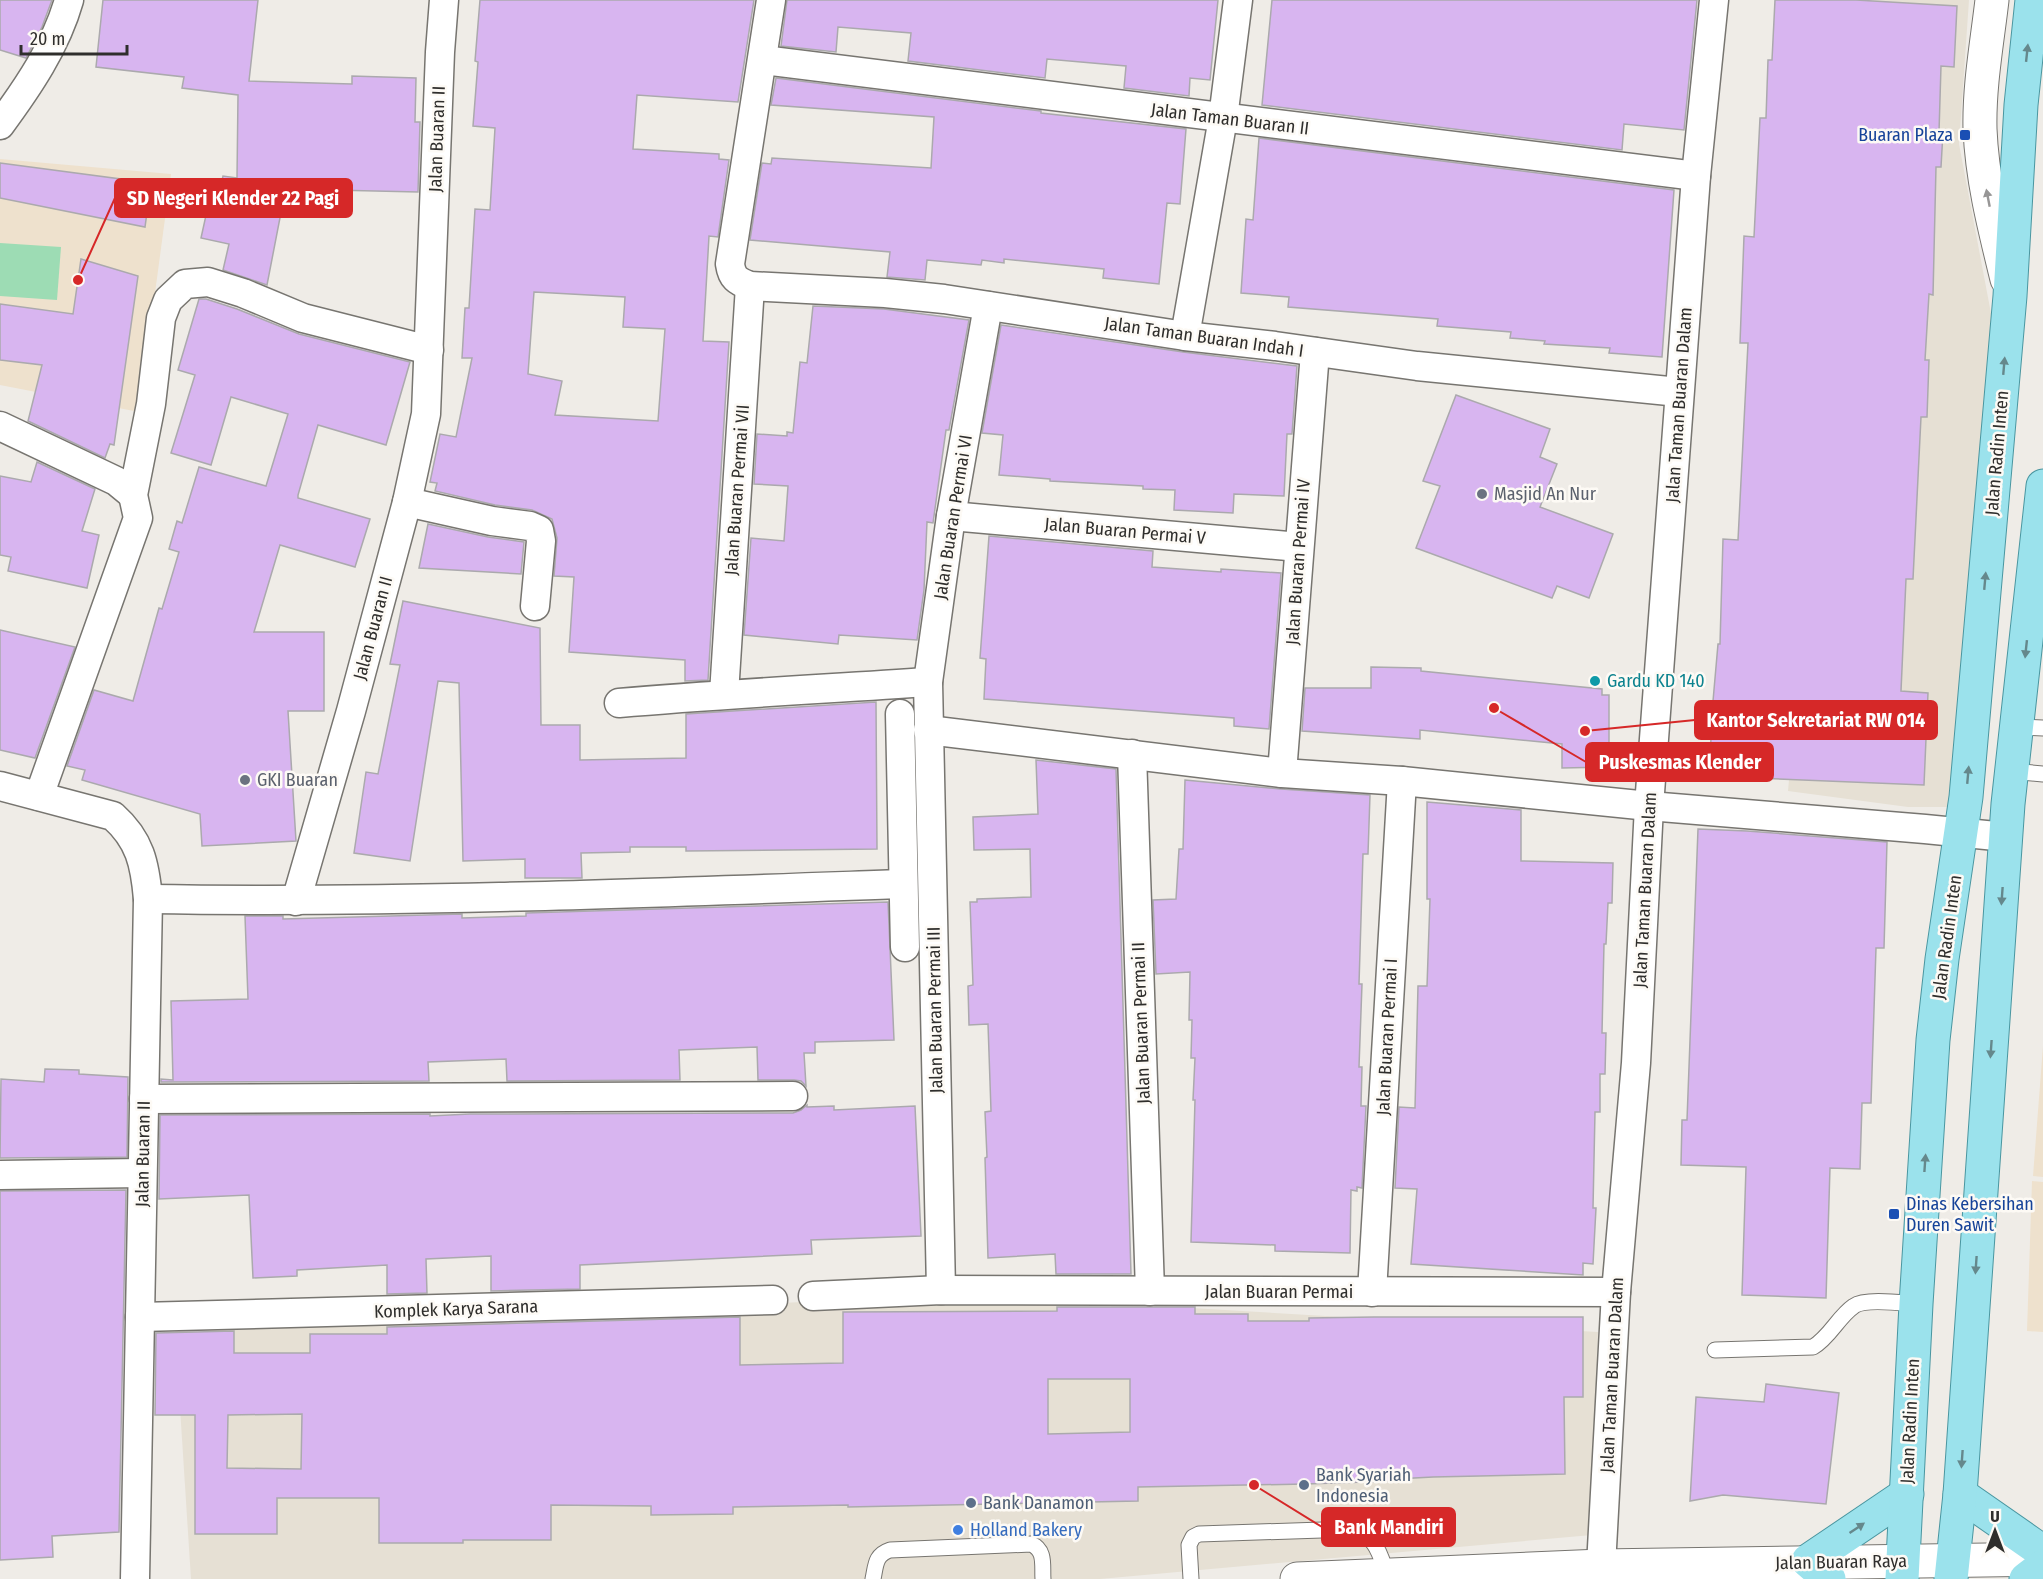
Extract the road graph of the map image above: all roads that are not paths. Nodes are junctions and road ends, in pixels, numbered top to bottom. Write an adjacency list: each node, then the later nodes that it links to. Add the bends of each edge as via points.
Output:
1 (69, 0): 9 (street, via 62,26)
2 (444, 0): 17 (street, Jalan Buaran II)
3 (771, 0): 8 (street, Jalan Buaran Permai VII)
4 (1238, 0): 10 (street)
5 (1714, 0): 12 (street, Jalan Taman Buaran Dalam)
6 (1992, 0): 14 (street, Jalan Radin Inten, one-way to 6, via 1987,193 1980,132)
7 (2032, 0): 14 (main road, Jalan Radin Inten, one-way to 7, via 2021,105)
8 (763, 60): 10 (street, Jalan Taman Buaran II); 13 (street, Jalan Buaran Permai VII, via 730,264)
9 (12, 87): 11 (street)
10 (1223, 118): 12 (street, Jalan Taman Buaran II); 16 (street)
11 (0, 125)
12 (1696, 176): 19 (street, Jalan Taman Buaran Dalam)
13 (741, 280): 15 (street, Jalan Taman Buaran Indah I); 28 (street, Jalan Buaran Permai VII)
14 (2010, 296): 41 (main road, Jalan Radin Inten, one-way to 14)
15 (988, 306): 16 (street, Jalan Taman Buaran Indah I); 24 (street, Jalan Buaran Permai VI)
16 (1185, 336): 18 (street, Jalan Taman Buaran Indah I)
17 (429, 350): 22 (street, via 303,318 208,282 185,284 168,300 161,318 151,404); 23 (street, Jalan Buaran II, via 426,414)
18 (1315, 352): 19 (street, Jalan Taman Buaran Indah I); 25 (street, Jalan Buaran Permai IV)
19 (1679, 392): 40 (street, Jalan Taman Buaran Dalam)
20 (0, 426): 22 (street, via 116,481)
21 (2043, 486): 31 (main road, one-way to 31)
22 (133, 495): 39 (street, via 138,518)
23 (407, 502): 26 (street, via 539,530); 45 (street, Jalan Buaran II)
24 (951, 516): 25 (street, Jalan Buaran Permai V); 27 (street, Jalan Buaran Permai VI)
25 (1299, 547): 35 (street, Jalan Buaran Permai IV)
26 (535, 606)
27 (928, 682): 28 (street); 32 (street, Jalan Buaran Permai VI)
28 (724, 694): 29 (street)
29 (619, 703)
30 (900, 714): 43 (street)
31 (2030, 728): 34 (main road)
32 (928, 730): 33 (street); 51 (street, Jalan Buaran Permai III)
33 (1132, 754): 35 (street); 52 (street, Jalan Buaran Permai II)
34 (2011, 771): 36 (lane); 42 (main road)
35 (1282, 773): 37 (street)
36 (2043, 774)
37 (1402, 781): 40 (street); 53 (street, Jalan Buaran Permai I)
38 (0, 786): 39 (street, Jalan Buaran II)
39 (39, 796): 44 (street, Jalan Buaran II, via 113,816 124,826 141,853)
40 (1649, 806): 41 (street); 54 (street, Jalan Taman Buaran Dalam, via 1636,1063)
41 (1962, 833): 42 (street); 57 (main road, Jalan Radin Inten, one-way to 41, via 1933,1040)
42 (2006, 837): 61 (main road, one-way to 61)
43 (903, 884): 45 (street); 46 (street)
44 (148, 898): 45 (street); 48 (street, Jalan Buaran II)
45 (296, 901)
46 (905, 947)
47 (793, 1096): 48 (street)
48 (144, 1099): 49 (street, Jalan Buaran II)
49 (142, 1173): 50 (street); 58 (street, Jalan Buaran II)
50 (0, 1175)
51 (941, 1290): 52 (street, Jalan Buaran Permai); 55 (street, Jalan Buaran Permai)
52 (1150, 1291): 53 (street, Jalan Buaran Permai)
53 (1372, 1292): 54 (street, Jalan Buaran Permai)
54 (1616, 1292): 64 (street, Jalan Taman Buaran Dalam)
55 (813, 1296)
56 (773, 1300): 58 (street, Komplek Karya Sarana)
57 (1916, 1304): 59 (lane, via 1854,1305 1813,1347); 60 (main road, Jalan Radin Inten)
58 (140, 1317): 71 (street, Jalan Buaran II)
59 (1715, 1350)
60 (1907, 1494): 66 (main road, one-way to 60); 67 (main road, Jalan Radin Inten)
61 (1960, 1494): 62 (main road); 68 (main road)
62 (2043, 1552)
63 (2043, 1559): 68 (street, Jalan Buaran Raya)
64 (1601, 1566): 69 (street, Jalan Buaran Raya); 70 (street, Jalan Buaran Raya)
65 (2043, 1566): 76 (main road)
66 (1819, 1570): 67 (street, Jalan Buaran Raya); 69 (street, Jalan Buaran Raya)
67 (1903, 1570): 68 (street, Jalan Buaran Raya)
68 (1953, 1570)
69 (1648, 1572)
70 (1387, 1574): 74 (lane, via 1373,1540 1352,1529 1199,1534 1189,1545); 75 (street, Jalan Buaran Raya)
71 (135, 1579)
72 (873, 1579): 73 (lane, via 877,1558 890,1550 1031,1544 1041,1551)
73 (1043, 1579)
74 (1191, 1579)
75 (1297, 1579)
76 (2026, 1579)

